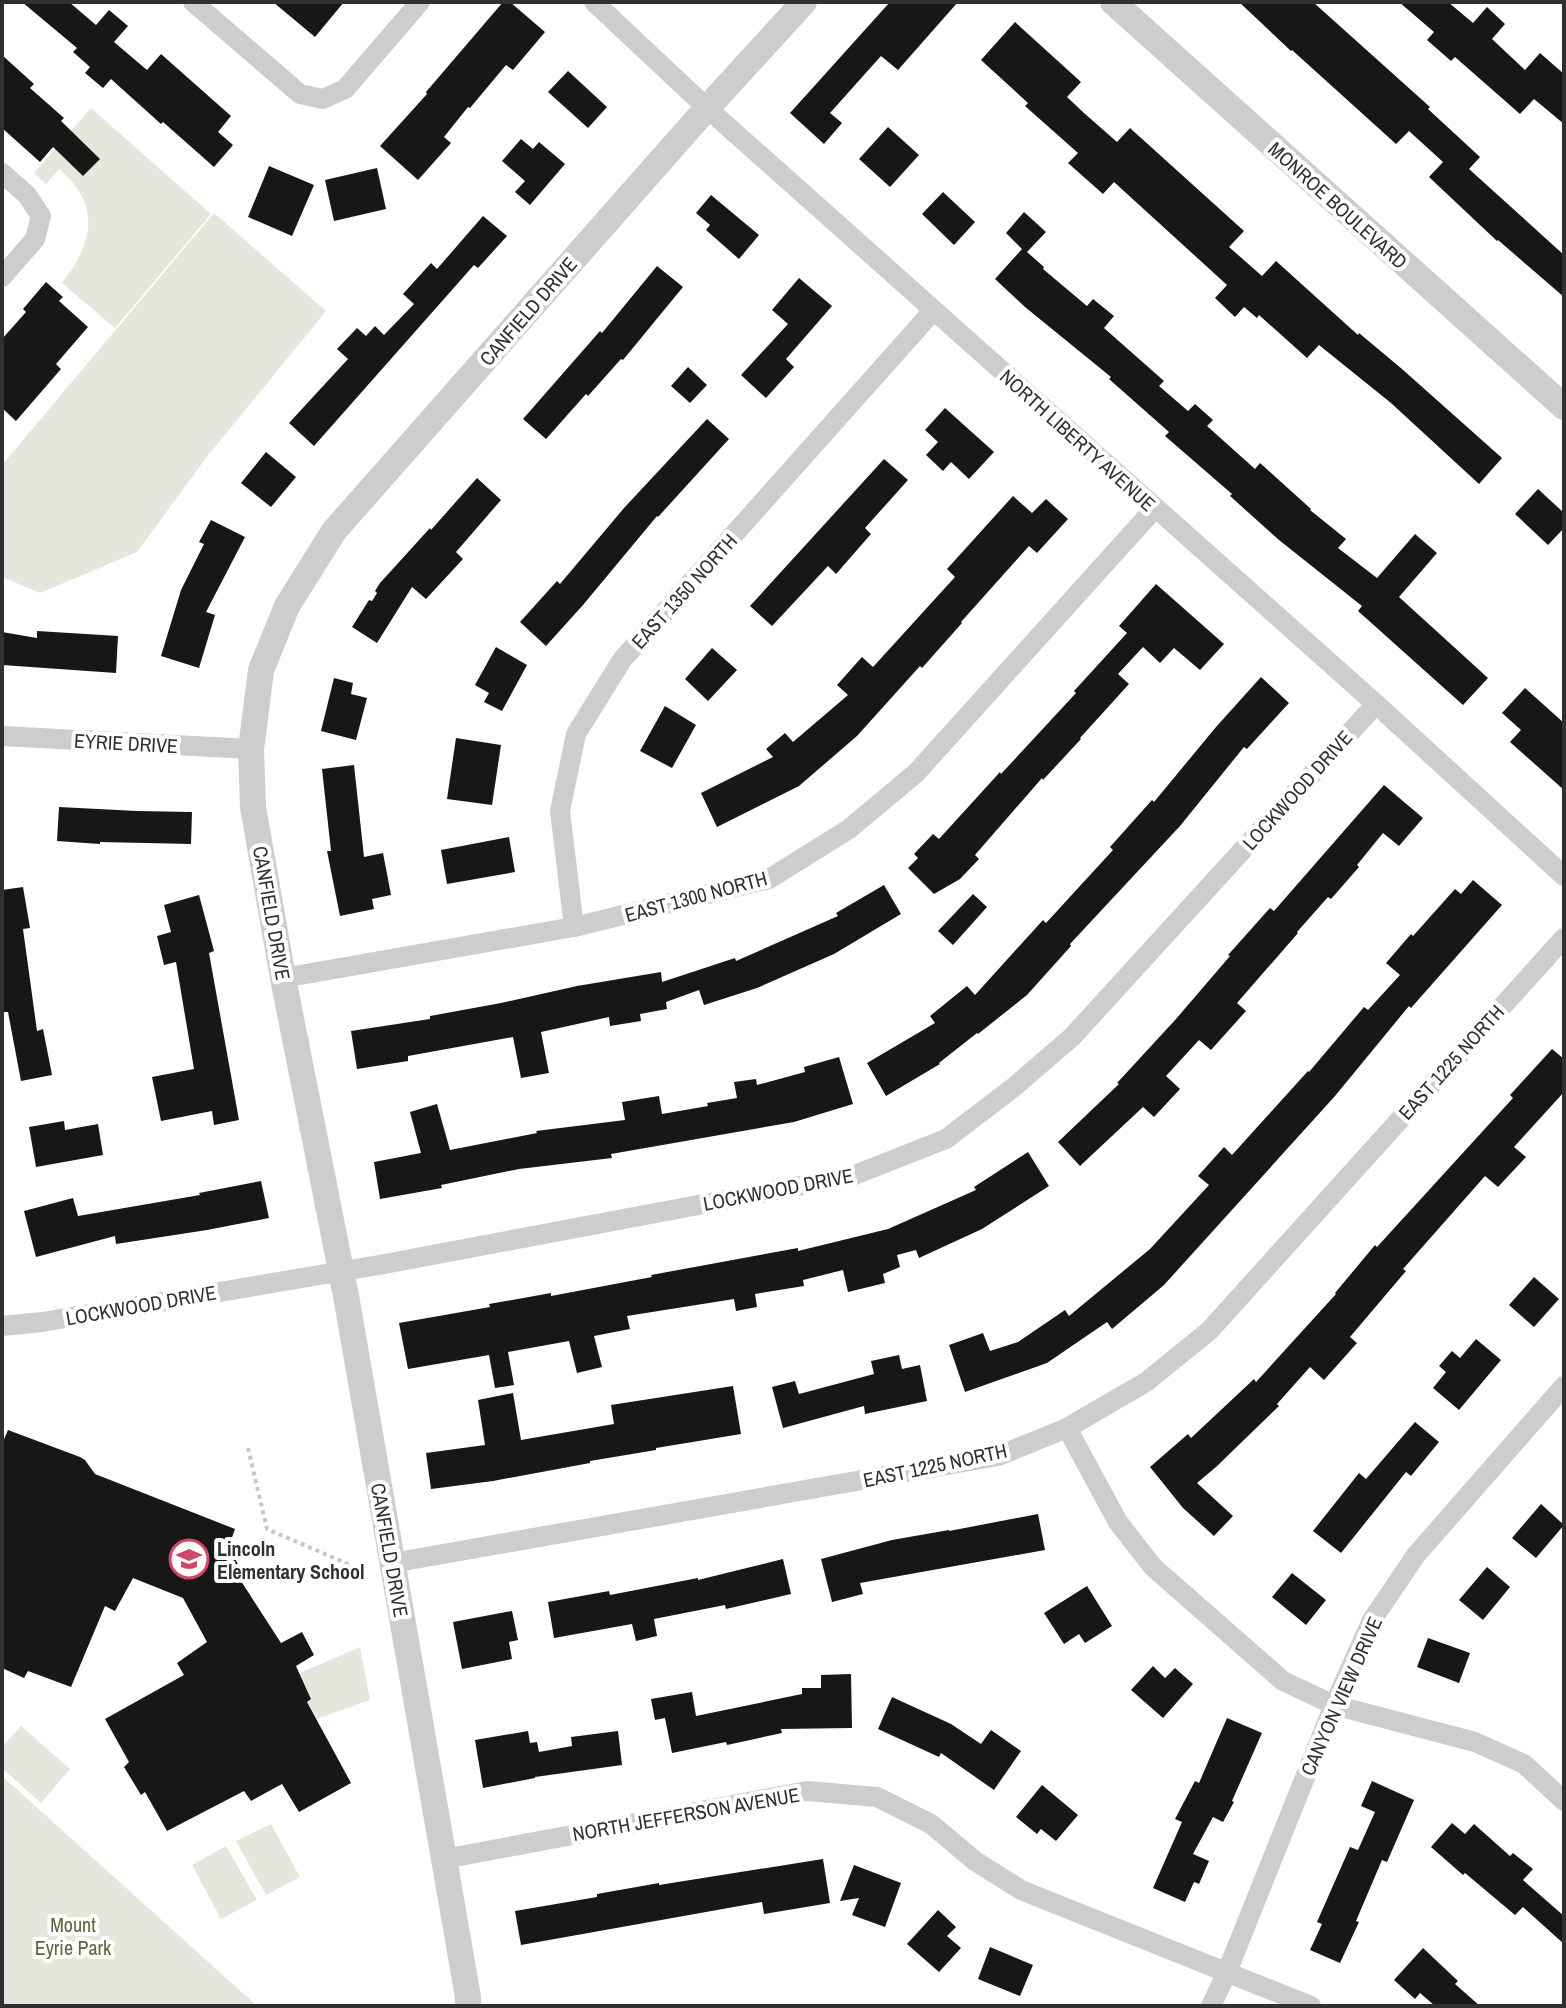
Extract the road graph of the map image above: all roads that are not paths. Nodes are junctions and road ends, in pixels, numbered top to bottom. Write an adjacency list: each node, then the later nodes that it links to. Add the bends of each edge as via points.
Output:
1 (193, 2): 2 (street, via 300,94 323,99 345,89)
2 (420, 2)
3 (594, 2): 6 (street, NORTH LIBERTY AVENUE)
4 (804, 2): 6 (street, CANFIELD DRIVE)
5 (1113, 2): 10 (street, MONROE BOULEVARD)
6 (707, 108): 9 (street, NORTH LIBERTY AVENUE); 14 (street, CANFIELD DRIVE, via 334,531 287,606 261,670)
7 (2, 173): 8 (street, via 41,216 35,239)
8 (2, 277)
9 (933, 311): 11 (street, NORTH LIBERTY AVENUE); 16 (street, EAST 1350 NORTH, via 622,660 576,734 560,811)
10 (1564, 407)
11 (1155, 508): 12 (street, NORTH LIBERTY AVENUE); 16 (street, EAST 1300 NORTH, via 916,773 849,829 769,879)
12 (1376, 704): 15 (street, NORTH LIBERTY AVENUE); 19 (street, LOCKWOOD DRIVE, via 1072,1037 946,1139 852,1176)
13 (2, 736): 14 (street, EYRIE DRIVE)
14 (251, 749): 18 (street, CANFIELD DRIVE, via 253,807)
15 (1564, 876)
16 (574, 927): 18 (street, EAST 1300 NORTH)
17 (1564, 938): 22 (street, EAST 1225 NORTH, via 1209,1331 1146,1382)
18 (283, 978): 19 (street, CANFIELD DRIVE)
19 (341, 1271): 20 (street, LOCKWOOD DRIVE); 23 (street, CANFIELD DRIVE)
20 (2, 1326)
21 (1564, 1386): 24 (street, CANYON VIEW DRIVE, via 1416,1555 1372,1620)
22 (1067, 1428): 23 (street, EAST 1225 NORTH, via 998,1456); 24 (street, via 1118,1522 1153,1567 1283,1681)
23 (392, 1563): 26 (street, CANFIELD DRIVE)
24 (1334, 1705): 25 (street, via 1475,1742 1524,1764); 27 (street, CANYON VIEW DRIVE)
25 (1564, 1801)
26 (444, 1859): 27 (street, NORTH JEFFERSON AVENUE, via 807,1791 877,1797 931,1824 1021,1890); 28 (street, CANFIELD DRIVE)
27 (1227, 1972): 29 (street, CANYON VIEW DRIVE); 30 (street, NORTH JEFFERSON AVENUE)
28 (468, 2006)
29 (1211, 2006)
30 (1311, 2006)

